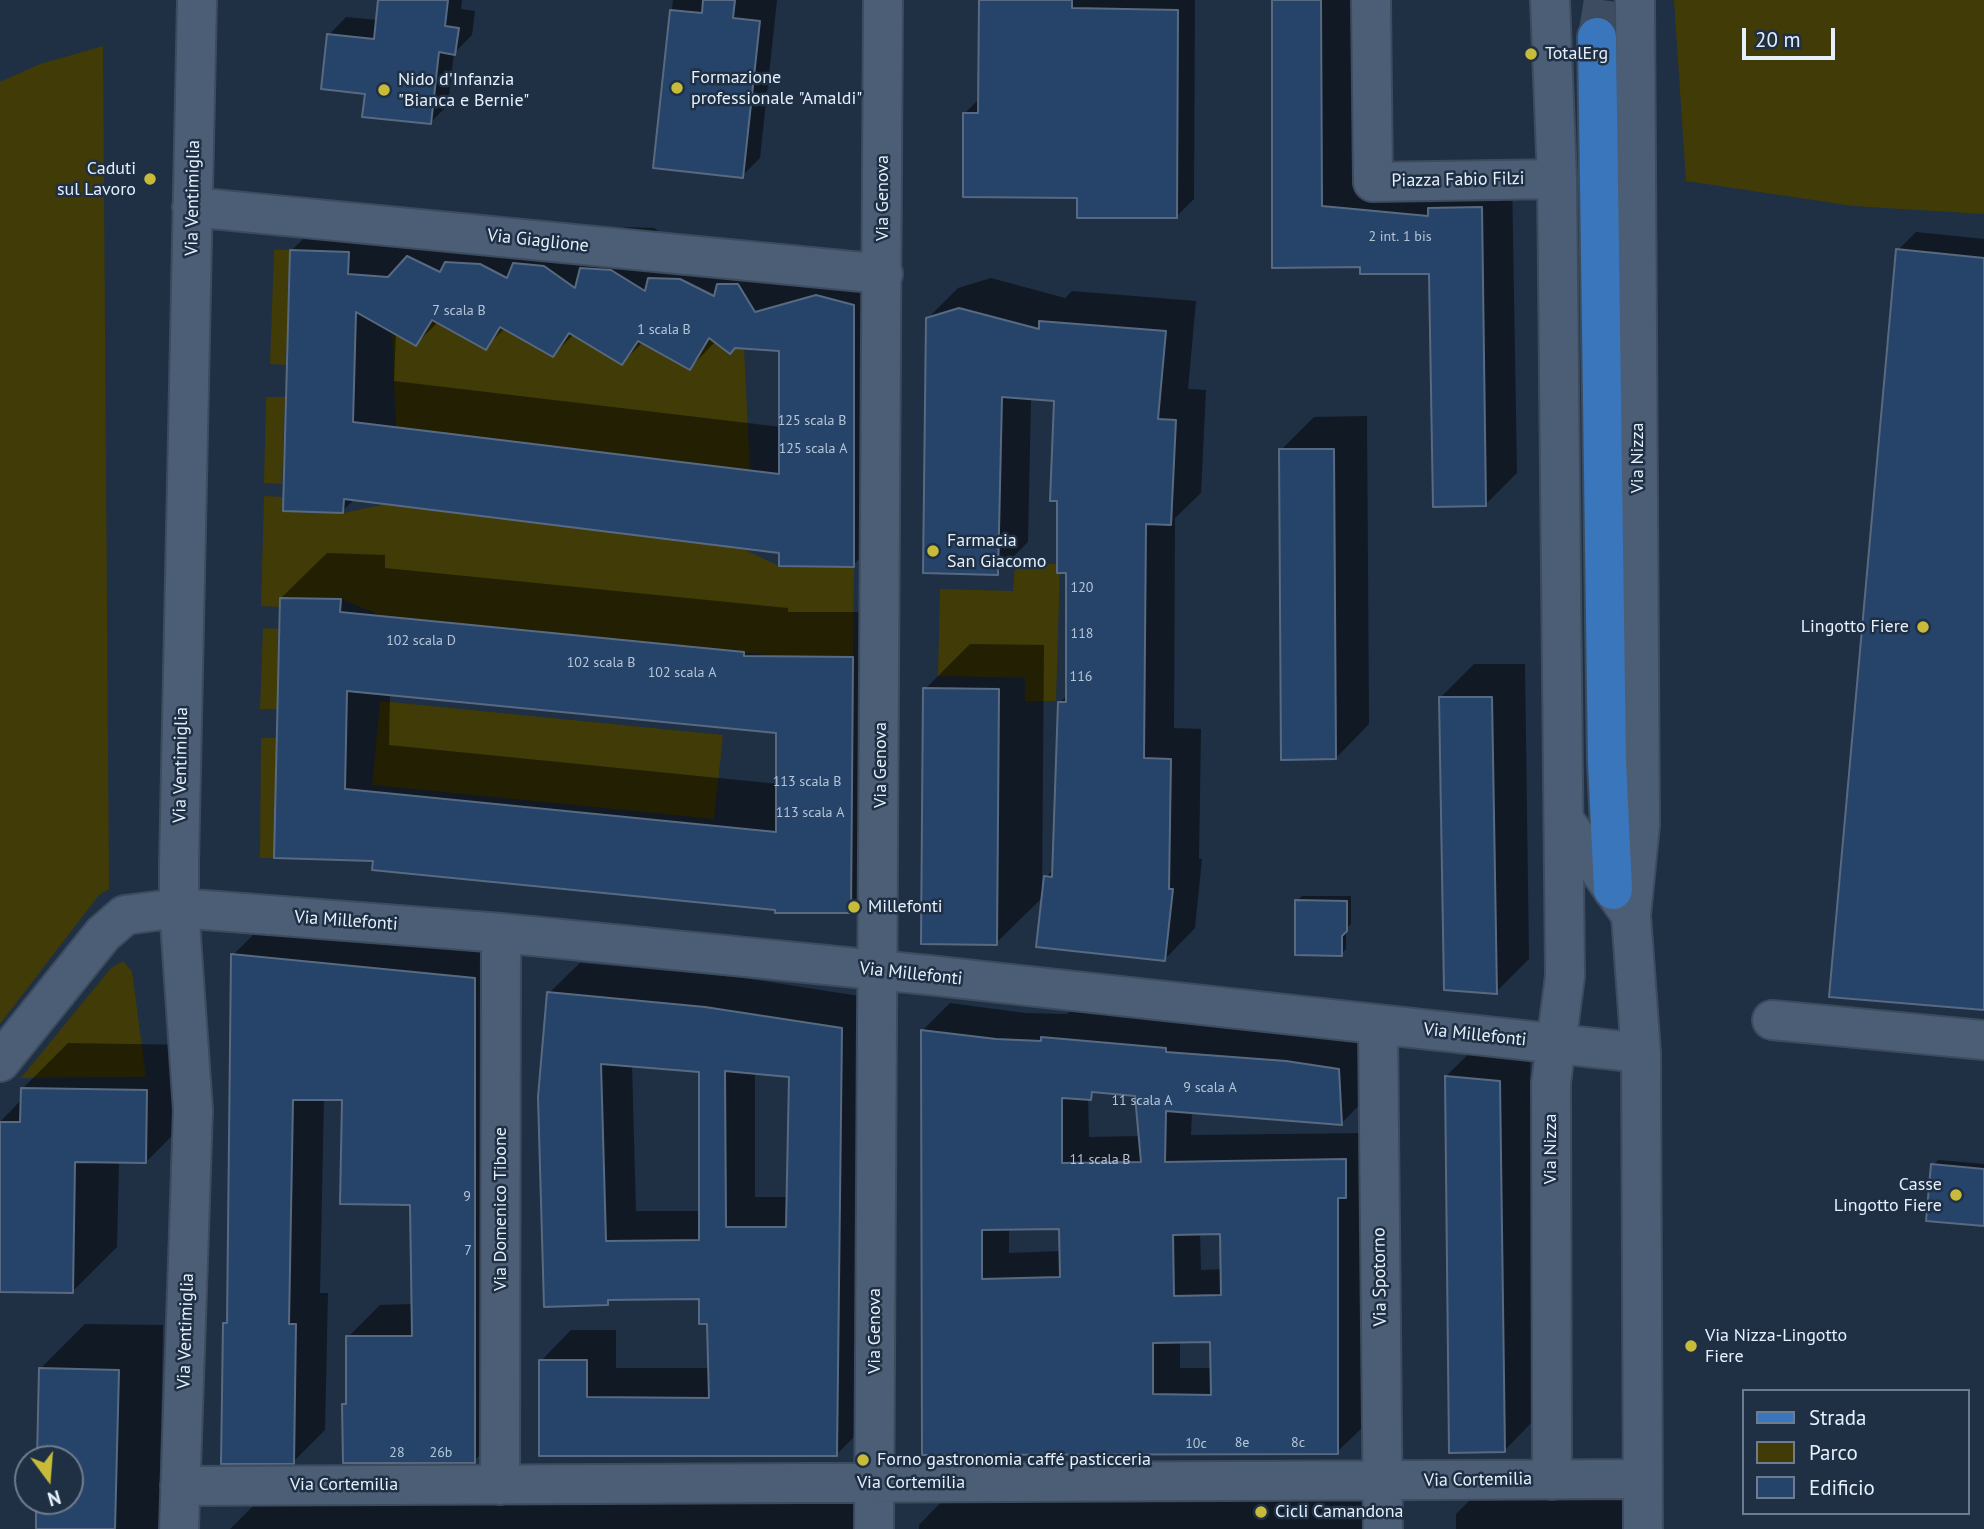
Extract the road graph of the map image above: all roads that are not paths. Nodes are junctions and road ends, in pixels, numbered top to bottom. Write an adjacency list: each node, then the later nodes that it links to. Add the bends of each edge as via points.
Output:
1 (197, 0): 8 (street, Via Ventimiglia)
2 (883, 0): 9 (street, Via Genova)
3 (1371, 0): 7 (street, Piazza Fabio Filzi, via 1373,181)
4 (1550, 0): 7 (street, Via Nizza)
5 (1636, 0): 11 (street, Via Nizza, via 1640,825)
6 (1597, 37): 11 (main road, via 1607,762)
7 (1557, 179): 10 (street, Via Nizza)
8 (192, 207): 9 (street, Via Giaglione); 12 (street, Via Ventimiglia)
9 (883, 274): 14 (street, Via Genova)
10 (1564, 820): 11 (street); 18 (street, Via Nizza, via 1565,976)
11 (1622, 903): 19 (street, Via Nizza)
12 (179, 908): 13 (street, Via Millefonti); 20 (street, Via Millefonti, via 125,915 103,933); 26 (street, Via Ventimiglia, via 193,1111)
13 (501, 933): 14 (street, Via Millefonti); 25 (street, Via Domenico Tibone)
14 (878, 970): 16 (street, Via Millefonti); 24 (street, Via Genova)
15 (1772, 1020): 17 (street)
16 (1378, 1025): 18 (street, Via Millefonti); 23 (street, Via Spotorno)
17 (1984, 1040)
18 (1556, 1044): 19 (street, Via Millefonti); 22 (street, Via Nizza, via 1551,1083)
19 (1641, 1053): 21 (street, Via Nizza)
20 (0, 1062)
21 (1643, 1479): 22 (street, Via Cortemilia); 30 (street, Via Nizza)
22 (1552, 1480): 23 (street, Via Cortemilia)
23 (1382, 1481): 24 (street, Via Cortemilia); 29 (street, Via Spotorno)
24 (874, 1484): 25 (street, Via Cortemilia); 28 (street, Via Genova)
25 (500, 1485): 26 (street, Via Cortemilia)
26 (180, 1486): 27 (street, Via Ventimiglia)
27 (179, 1529)
28 (874, 1529)
29 (1383, 1529)
30 (1643, 1529)

